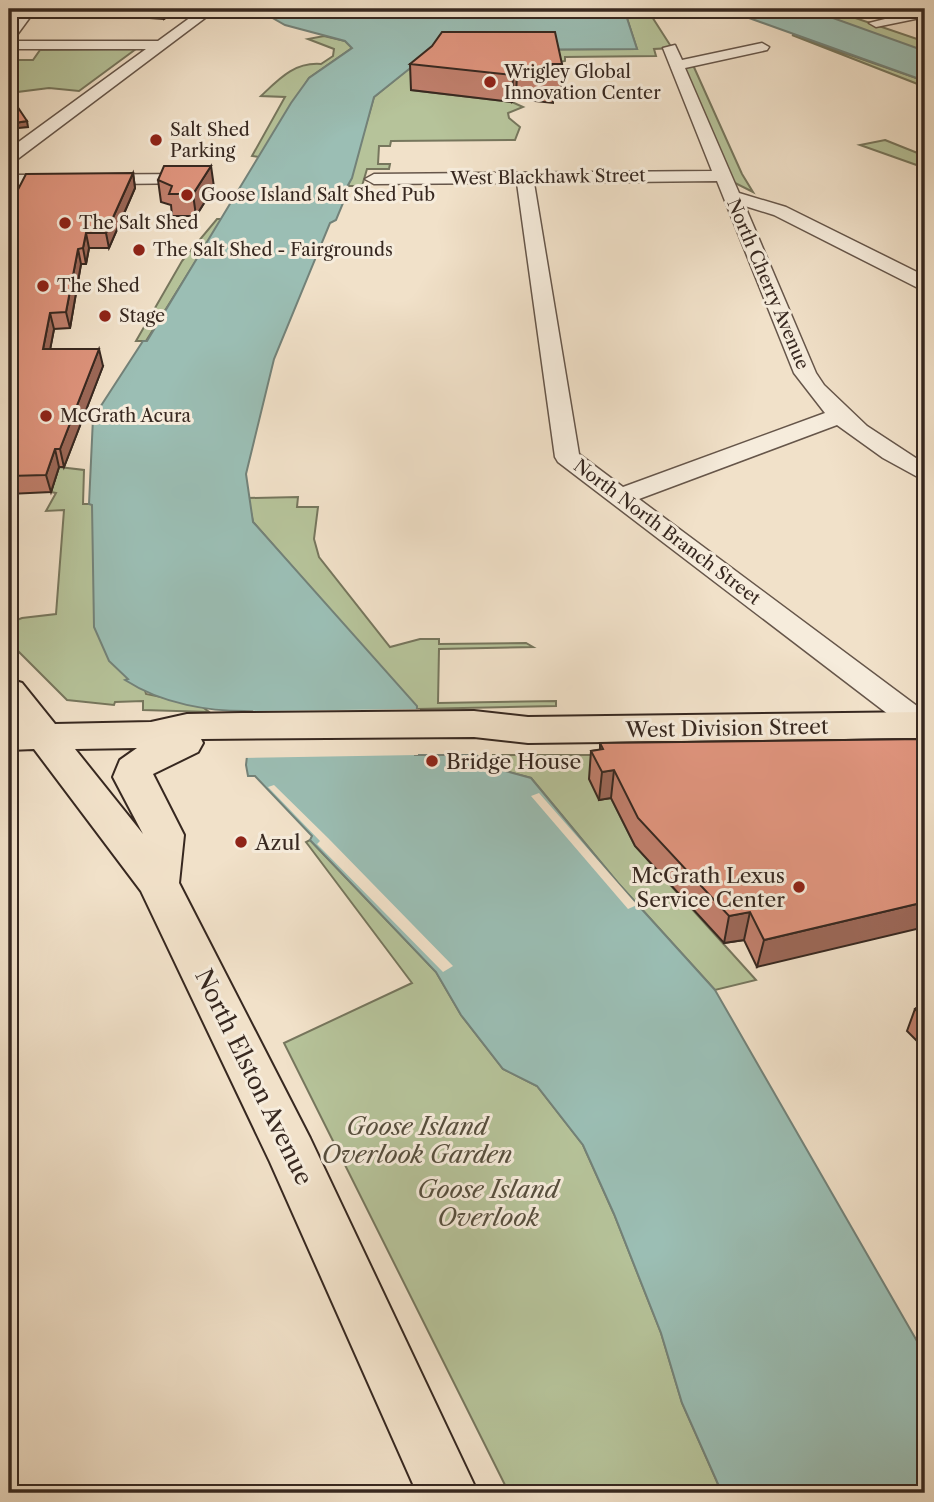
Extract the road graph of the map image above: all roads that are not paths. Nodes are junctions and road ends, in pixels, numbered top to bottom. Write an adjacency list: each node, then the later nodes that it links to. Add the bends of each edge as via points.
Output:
1 (29, 9): 5 (street)
2 (210, 9): 7 (street)
3 (925, 13): 4 (street)
4 (876, 23)
5 (9, 36)
6 (9, 45): 7 (street)
7 (161, 45): 11 (street)
8 (762, 47): 10 (street)
9 (670, 48): 10 (street, North Cherry Avenue)
10 (677, 65): 16 (street, North Cherry Avenue)
11 (9, 157)
12 (525, 178): 14 (street, West Blackhawk Street); 16 (street, West Blackhawk Street); 20 (street, North North Branch Street, via 568,457)
13 (204, 179): 15 (street)
14 (374, 179)
15 (9, 180)
16 (727, 186): 17 (street, West Blackhawk Street); 18 (street, North Cherry Avenue, via 805,373)
17 (925, 284)
18 (841, 416): 19 (street, North Cherry Avenue); 20 (street)
19 (925, 474)
20 (620, 497): 22 (street, North North Branch Street)
21 (9, 691): 23 (main road, North Elston Avenue)
22 (924, 726): 24 (main road, West Division Street, via 528,730 475,740 419,732)
23 (28, 737): 24 (main road, West Division Street); 25 (main road, North Elston Avenue)
24 (167, 739): 25 (main road, via 140,761 132,776 163,831)
25 (158, 883): 26 (main road, North Elston Avenue, via 292,1154)
26 (448, 1493)

